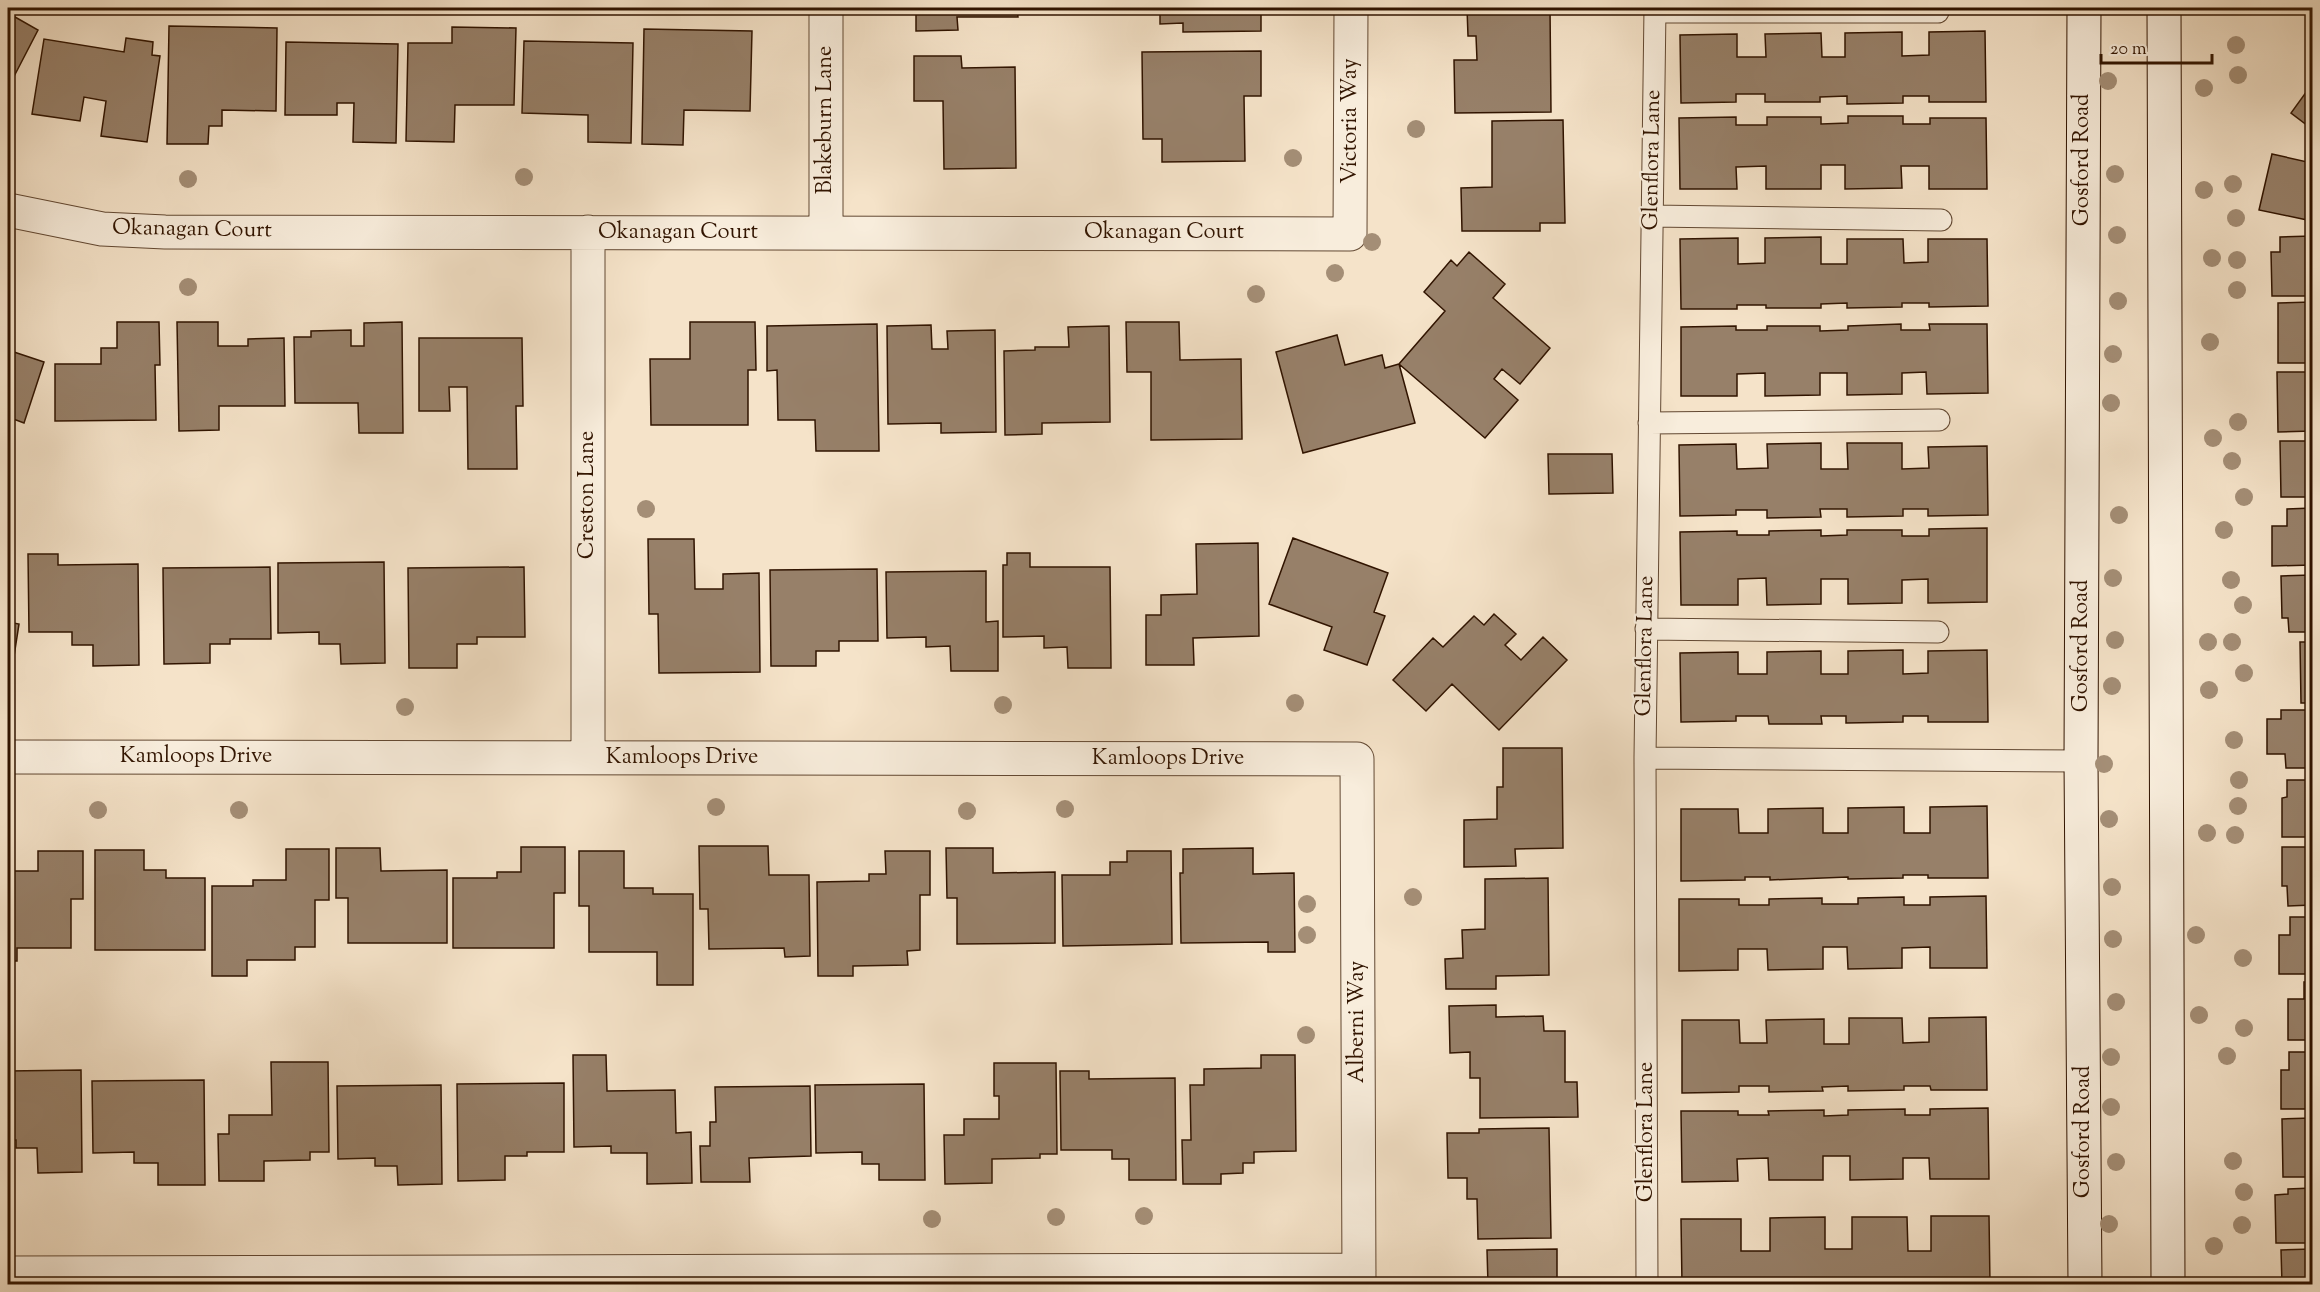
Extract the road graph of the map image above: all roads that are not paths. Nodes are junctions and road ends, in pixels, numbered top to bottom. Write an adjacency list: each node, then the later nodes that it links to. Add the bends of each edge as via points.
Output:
1 (826, 8): 11 (street, Blakeburn Lane)
2 (1351, 8): 12 (street, Victoria Way)
3 (2084, 8): 21 (street, Gosford Road)
4 (2164, 8): 26 (street)
5 (1655, 10): 6 (lane); 8 (lane, Glenflora Lane)
6 (1938, 12)
7 (8, 210): 10 (street, Okanagan Court, via 102,229 165,232)
8 (1652, 216): 9 (lane); 14 (lane, Glenflora Lane)
9 (1941, 220)
10 (588, 232): 11 (street, Okanagan Court); 18 (street, Creston Lane)
11 (826, 233): 12 (street, Okanagan Court)
12 (1350, 234)
13 (1940, 420): 14 (lane)
14 (1649, 423): 15 (lane, Glenflora Lane)
15 (1646, 629): 16 (lane); 19 (lane, Glenflora Lane)
16 (1938, 632)
17 (8, 757): 18 (street, Kamloops Drive)
18 (588, 758): 20 (street, Kamloops Drive)
19 (1645, 758): 21 (lane); 24 (lane, Glenflora Lane)
20 (1358, 759): 23 (street, Alberni Way)
21 (2081, 761): 25 (street, Gosford Road)
22 (8, 1273): 23 (street)
23 (1359, 1277)
24 (1647, 1284)
25 (2085, 1284)
26 (2168, 1284)

